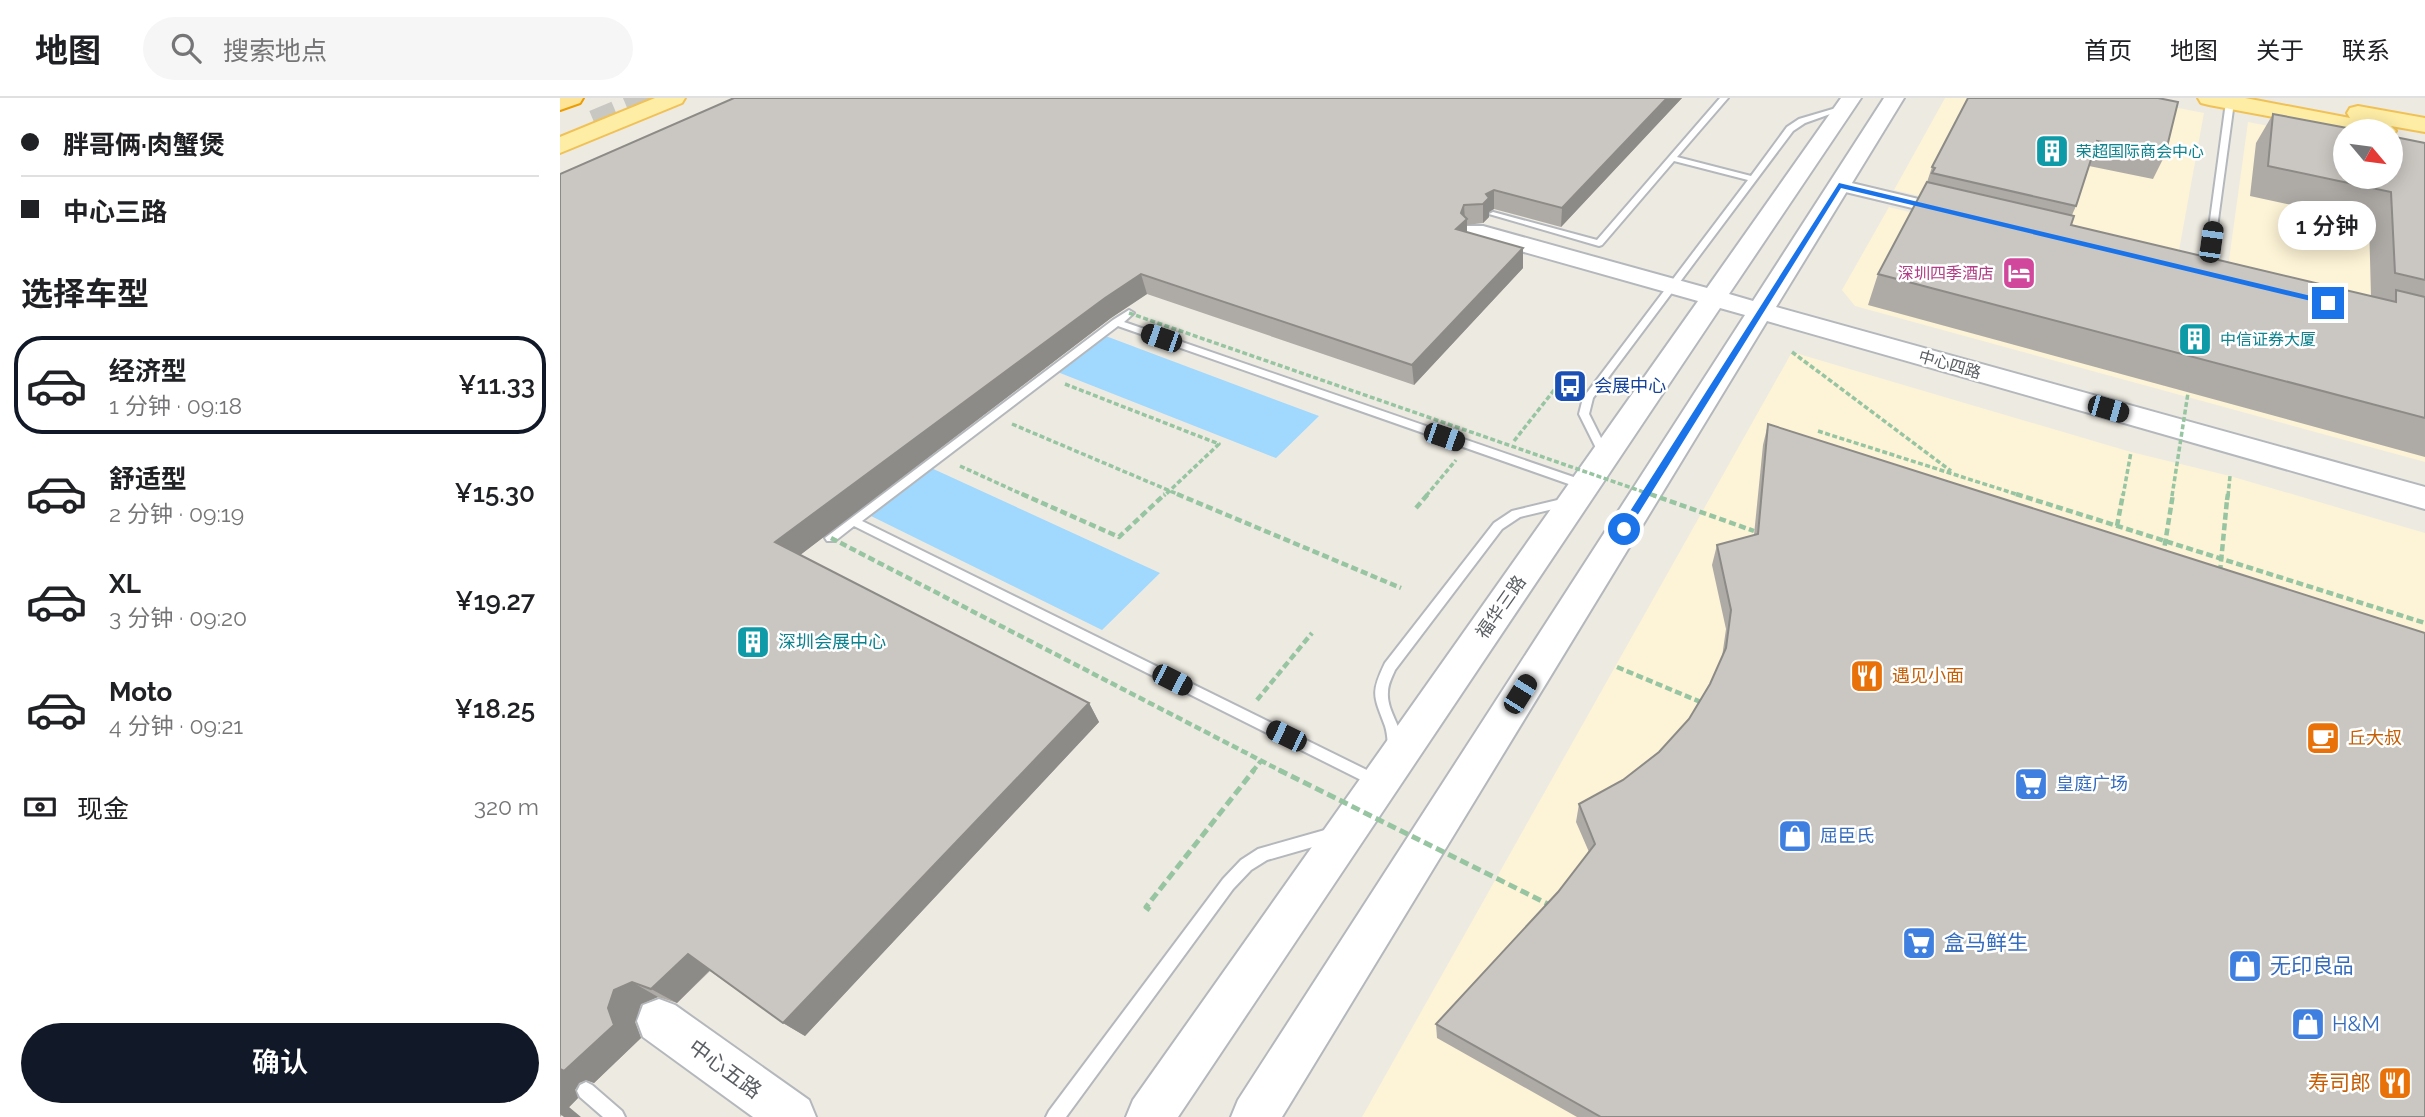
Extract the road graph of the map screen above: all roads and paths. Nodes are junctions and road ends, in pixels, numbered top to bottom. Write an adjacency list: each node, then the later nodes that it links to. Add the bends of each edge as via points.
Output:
1 (572, 98): 9 (highway)
2 (619, 98): 11 (main road)
3 (674, 98): 17 (main road)
4 (1724, 98): 18 (lane)
5 (1894, 98): 20 (street)
6 (2280, 98): 13 (main road)
7 (2219, 100): 10 (main road); 24 (lane)
8 (1849, 102): 19 (lane, via 1836,112 1793,126); 26 (street, 福华三路)
9 (560, 103)
10 (2333, 121)
11 (560, 122)
12 (594, 122): 15 (main road)
13 (2425, 125)
14 (2403, 135): 16 (main road)
15 (560, 136)
16 (2425, 139)
17 (560, 146)
18 (1672, 158): 19 (lane); 21 (lane, via 1599,243)
19 (1753, 178): 25 (lane)
20 (1839, 186): 22 (street); 27 (street)
21 (1493, 214)
22 (1970, 217)
23 (1475, 231): 25 (street, 中心四路)
24 (2207, 274)
25 (1671, 287): 26 (street, 中心四路); 42 (lane, via 1585,406 1586,422 1601,448)
26 (1713, 299): 27 (street, 中心四路); 42 (street, 福华三路)
27 (1760, 311): 44 (street, 中心四路); 69 (street)
28 (1129, 313): 29 (lane); 36 (path, bridge)
29 (1116, 322): 42 (lane); 46 (lane)
30 (1792, 352): 40 (path)
31 (1568, 375): 36 (path)
32 (1062, 383): 43 (path, via 1219,444)
33 (2188, 393): 50 (path, bridge)
34 (1010, 423): 43 (path)
35 (1818, 431): 40 (path)
36 (1511, 444): 48 (path, bridge)
37 (2131, 452): 47 (path)
38 (1453, 463): 45 (path)
39 (957, 464): 43 (path, via 1119,537)
40 (1956, 475): 47 (path)
41 (2230, 476): 51 (path, bridge)
42 (1588, 481): 59 (street, 福华三路); 59 (lane, via 1560,505 1516,514 1498,526 1390,667 1380,692 1395,744)
43 (1169, 490): 52 (path)
44 (2425, 498)
45 (1416, 508)
46 (853, 521): 49 (lane); 59 (lane)
47 (2118, 526): 53 (path)
48 (1764, 535)
49 (831, 538): 58 (path, bridge)
50 (2163, 561)
51 (2219, 579)
52 (1401, 588)
53 (2425, 622)
54 (1312, 633): 56 (path)
55 (1617, 667): 57 (path)
56 (1261, 695)
57 (1705, 703)
58 (1261, 761): 61 (path, bridge); 62 (path)
59 (1386, 773): 60 (street, 福华三路)
60 (1355, 819): 67 (lane, via 1332,835 1263,854 1246,865); 68 (street, 福华三路)
61 (1556, 908)
62 (1148, 909)
63 (659, 1021): 66 (street, 中心五路)
64 (586, 1091): 65 (lane)
65 (616, 1117)
66 (792, 1117)
67 (1055, 1117)
68 (1150, 1117)
69 (1255, 1117)

